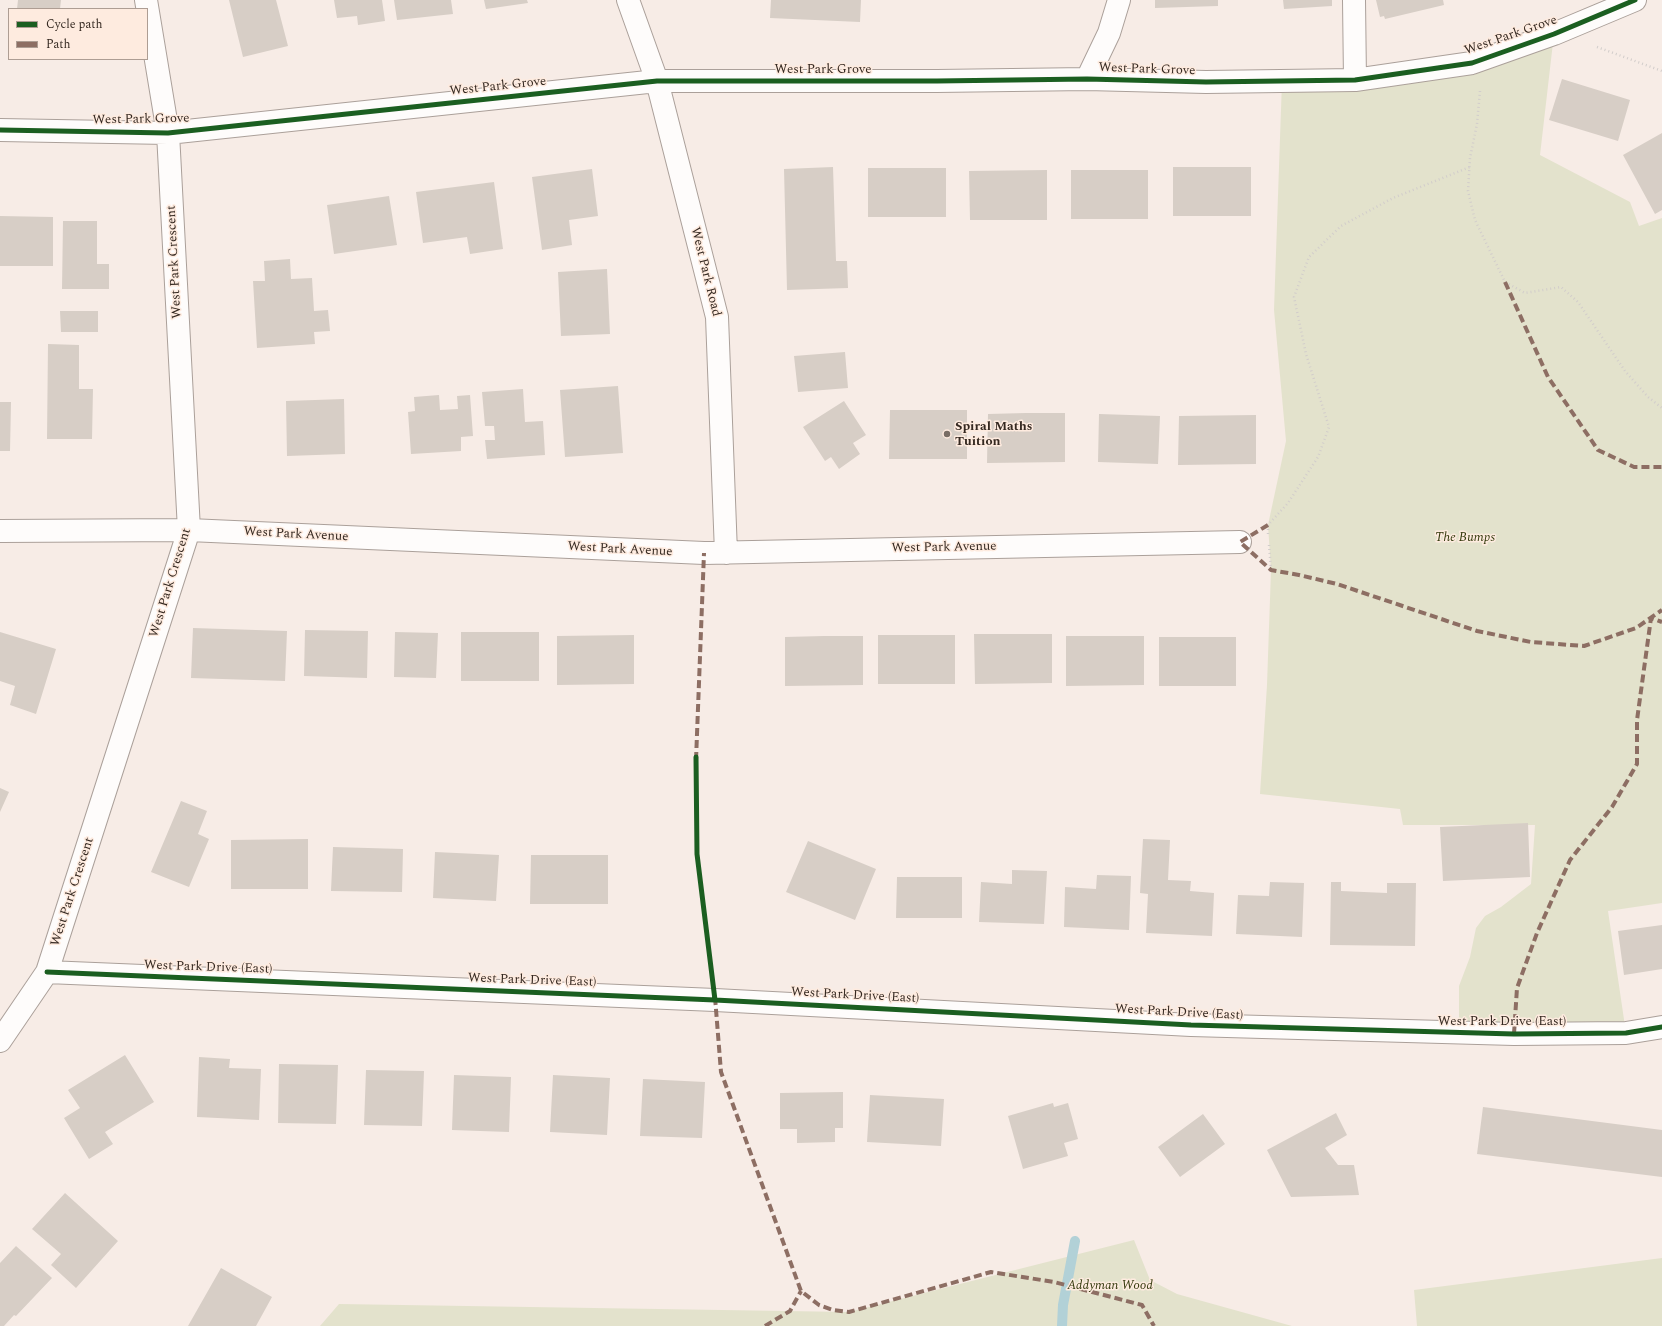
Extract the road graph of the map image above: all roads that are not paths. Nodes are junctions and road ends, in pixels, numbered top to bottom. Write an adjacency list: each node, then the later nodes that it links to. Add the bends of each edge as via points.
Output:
1 (628, 0): 8 (street, West Park Road)
2 (1119, 0): 6 (street, via 1109,33)
3 (1354, 0): 7 (street)
4 (1635, 0): 7 (street, West Park Grove, via 1554,34 1472,63)
5 (148, 12): 10 (street, West Park Crescent)
6 (1087, 79): 7 (street, West Park Grove, via 1206,82); 8 (street, West Park Grove)
7 (1355, 80)
8 (657, 81): 10 (street, West Park Grove); 14 (street, West Park Road, via 717,317)
9 (0, 130): 10 (street, West Park Grove)
10 (168, 133): 11 (street, West Park Crescent)
11 (189, 530): 12 (street, West Park Avenue); 14 (street, West Park Avenue); 15 (street, West Park Crescent)
12 (0, 531)
13 (1240, 542): 14 (street, West Park Avenue)
14 (726, 553)
15 (47, 972): 16 (street, West Park Drive (East), via 715,1000 1198,1025 1514,1034 1626,1033); 17 (street, West Park Crescent)
16 (1662, 1027)
17 (0, 1041)

